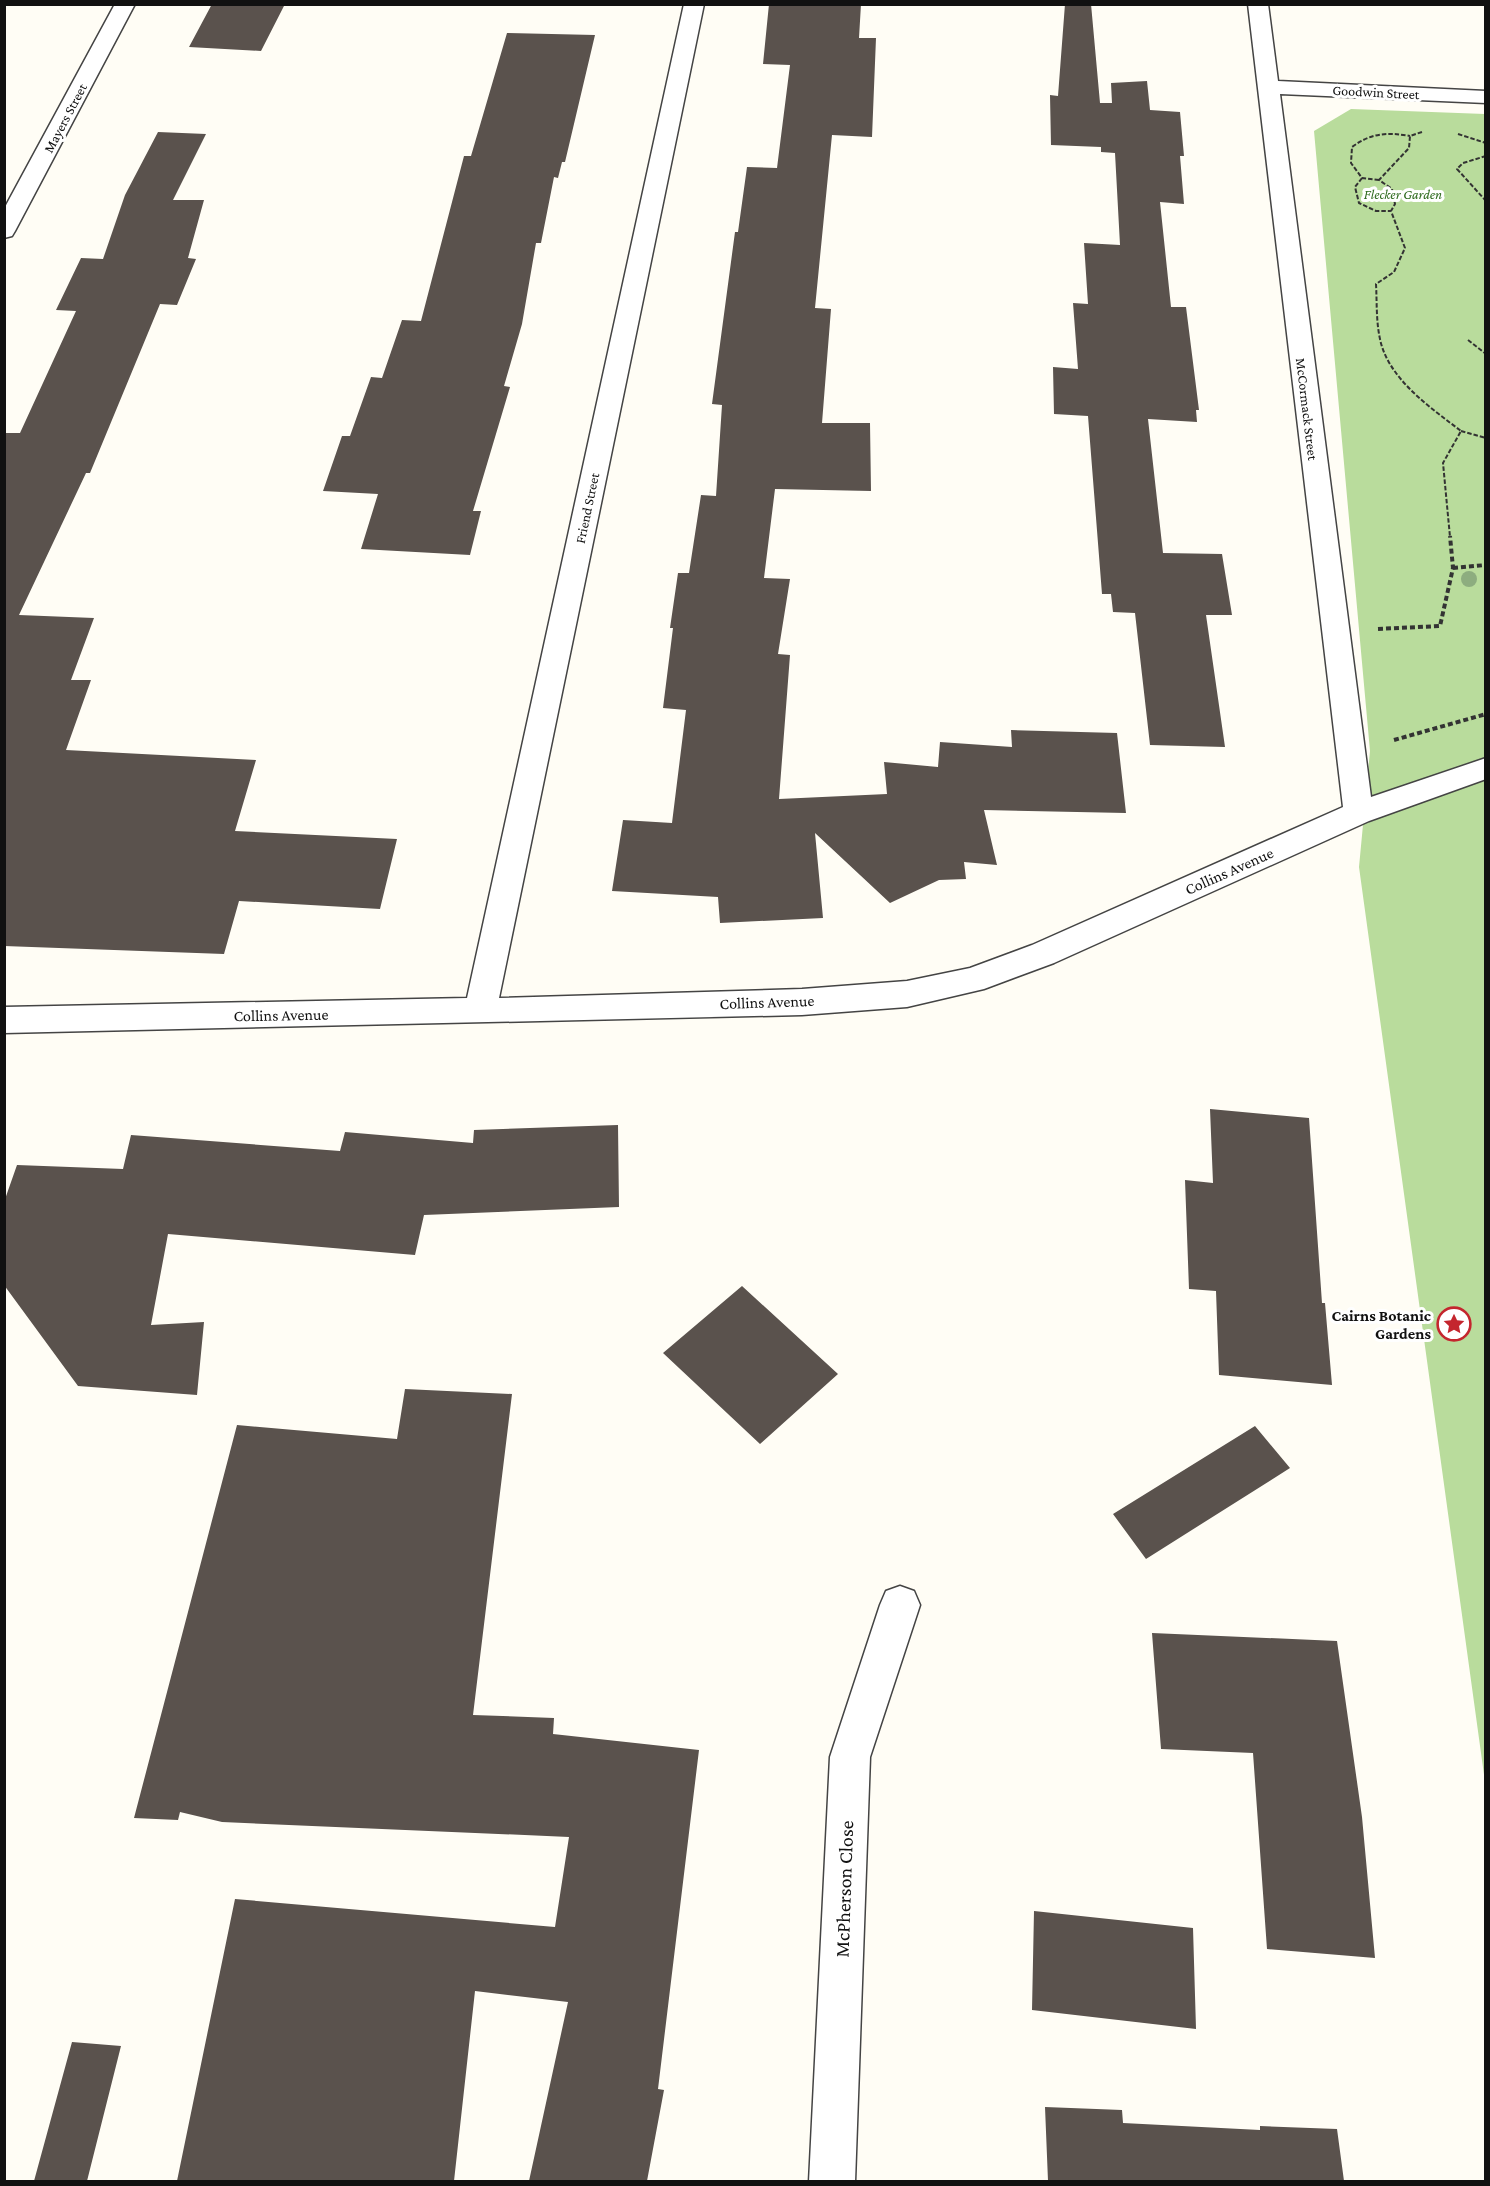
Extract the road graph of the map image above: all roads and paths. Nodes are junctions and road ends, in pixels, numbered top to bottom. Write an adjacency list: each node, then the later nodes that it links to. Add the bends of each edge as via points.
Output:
1 (125, 4): 13 (street, Mayers Street)
2 (694, 4): 25 (street, Friend Street)
3 (1258, 4): 4 (street, McCormack Street)
4 (1268, 87): 5 (street, Goodwin Street); 20 (street, McCormack Street)
5 (1485, 97)
6 (1428, 131): 7 (path)
7 (1410, 136): 9 (path, via 1385,132 1364,137 1352,147 1351,163); 10 (path, via 1409,148)
8 (1485, 156): 11 (path, via 1457,169)
9 (1362, 178): 10 (path); 12 (path, via 1355,187 1359,202 1376,211)
10 (1379, 180): 12 (path, via 1392,189 1395,204)
11 (1485, 201)
12 (1391, 211): 16 (path, via 1405,248 1394,272 1376,284 1381,343 1390,363 1423,402)
13 (4, 231)
14 (1468, 340): 15 (path)
15 (1485, 354)
16 (1461, 431): 17 (path); 19 (path, via 1443,463)
17 (1485, 438)
18 (1485, 565): 19 (path)
19 (1453, 568): 20 (path, via 1440,626)
20 (1335, 631): 22 (street, McCormack Street)
21 (1485, 714): 22 (path)
22 (1350, 753): 24 (street, McCormack Street)
23 (1485, 768): 24 (street, Collins Avenue)
24 (1359, 813): 25 (street, Collins Avenue, via 1043,954 973,980 907,994 802,1002)
25 (480, 1011): 26 (street, Collins Avenue)
26 (4, 1020)
27 (900, 1605): 28 (street, McPherson Close, via 850,1757)
28 (832, 2181)

